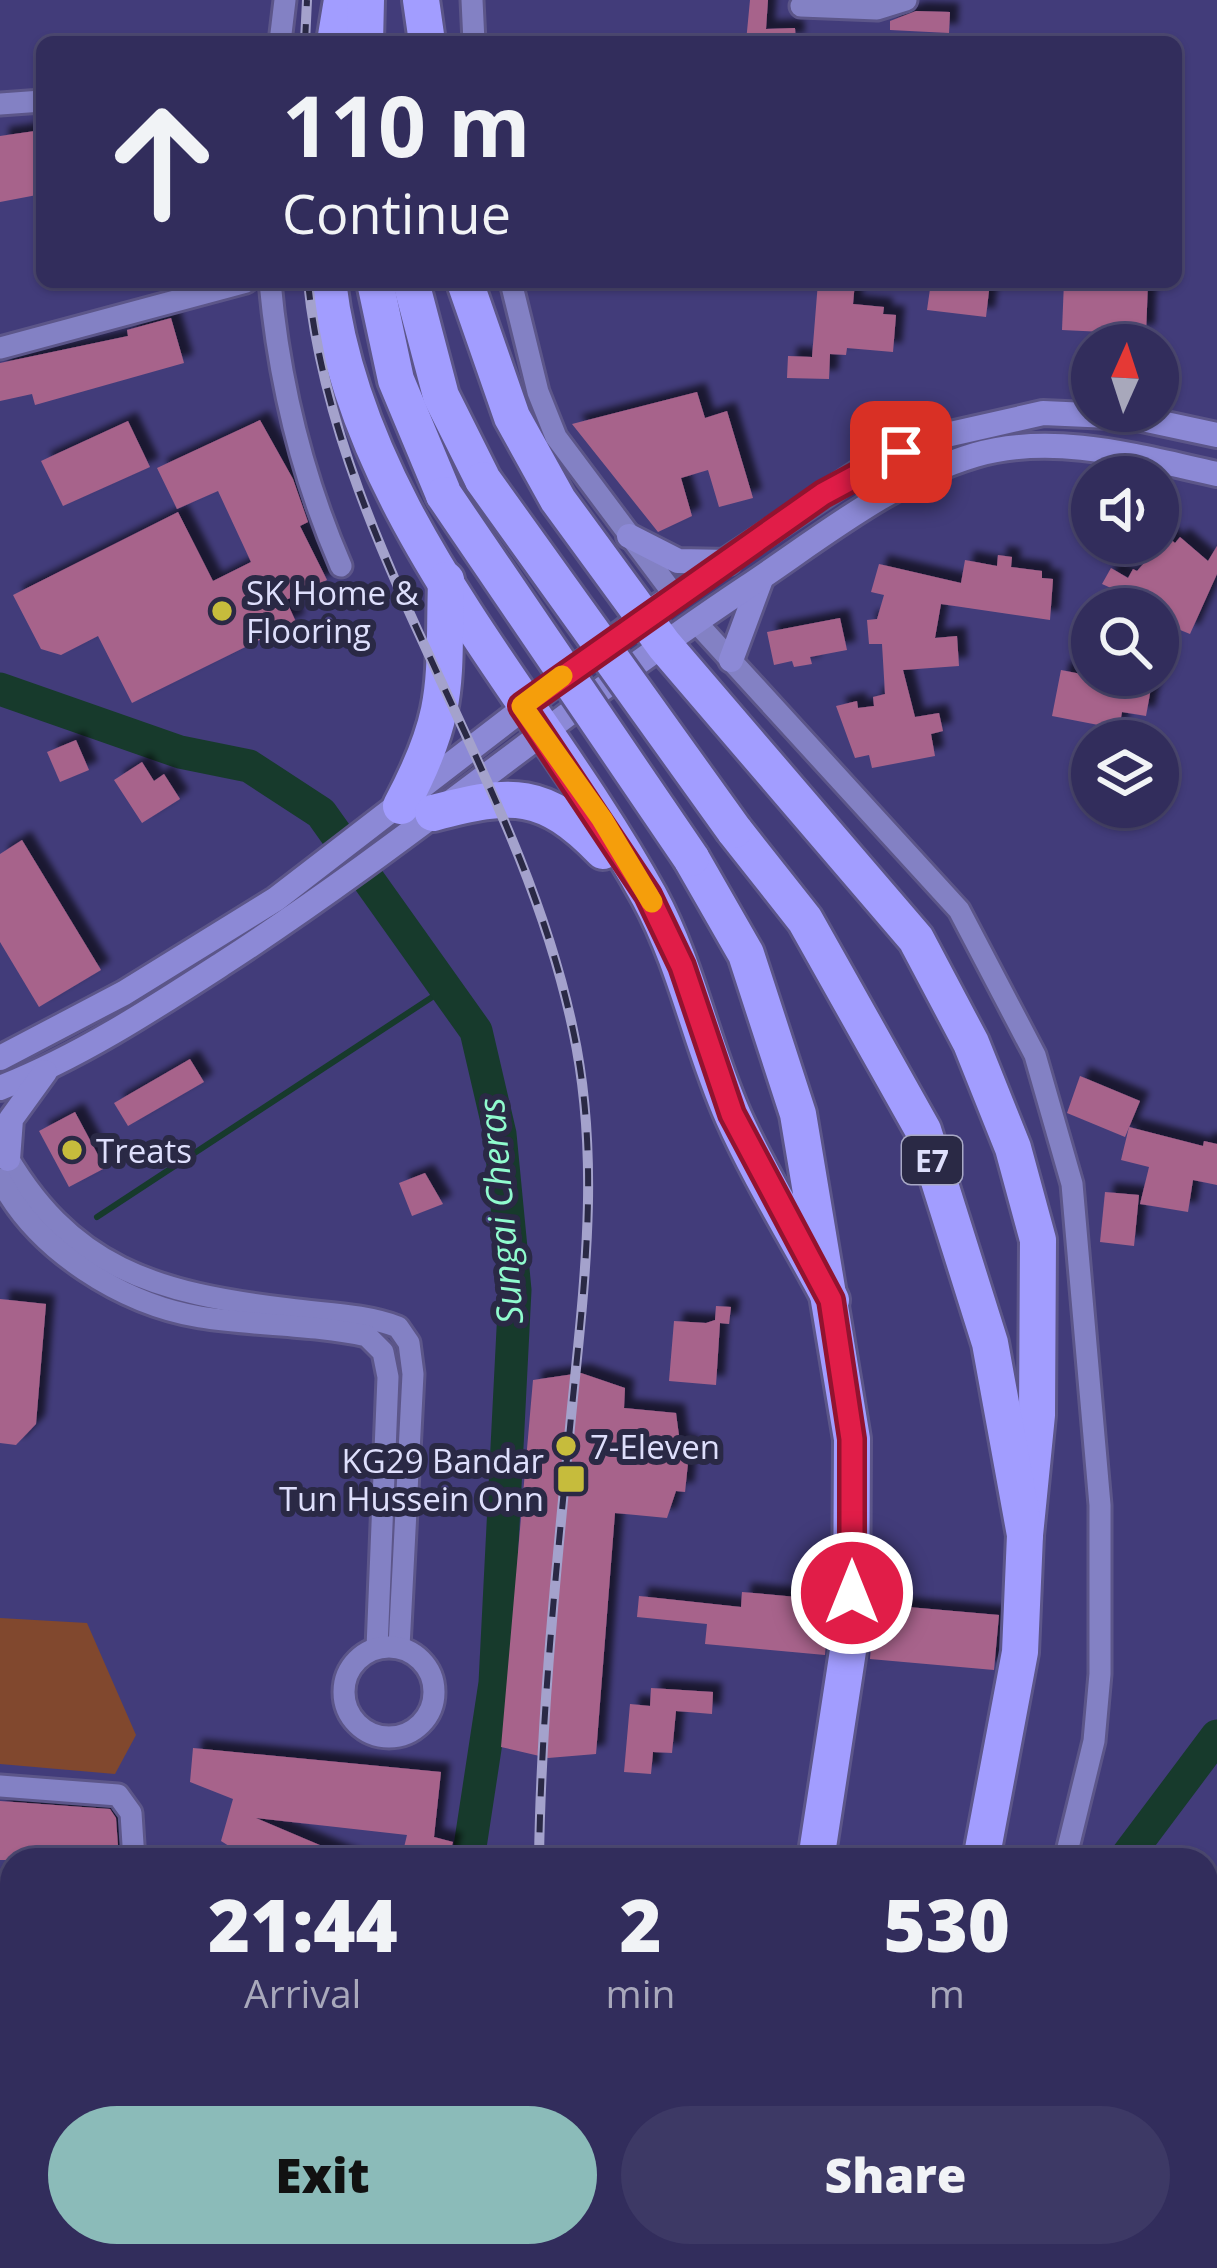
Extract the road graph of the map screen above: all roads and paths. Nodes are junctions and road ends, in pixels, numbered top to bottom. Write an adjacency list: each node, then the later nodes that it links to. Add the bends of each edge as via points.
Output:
1 (285, 0): 8 (street)
2 (343, 0): 9 (highway)
3 (366, 0): 10 (highway)
4 (418, 0): 11 (highway); 12 (highway)
5 (472, 0): 13 (street)
6 (906, 0): 7 (street, via 877,9)
7 (801, 6)
8 (281, 36)
9 (336, 36)
10 (364, 36)
11 (413, 36)
12 (426, 36)
13 (474, 36)
14 (36, 101): 15 (street)
15 (0, 104)
16 (224, 288): 23 (street)
17 (271, 288): 32 (street, via 299,457)
18 (329, 288): 34 (highway, via 333,329 376,454)
19 (376, 288): 47 (highway, bridge, via 396,380 444,495 723,908 764,997 798,1114)
20 (414, 288): 48 (highway, E7, bridge, via 441,396 483,481 805,920 923,1130 990,1343)
21 (467, 288): 37 (highway, via 512,417 558,500)
22 (512, 288): 30 (street, via 556,437)
23 (0, 348)
24 (1071, 414): 31 (main road, via 933,438 823,494)
25 (1179, 427): 27 (main road)
26 (1171, 432): 28 (main road, via 1180,443 1173,450)
27 (1217, 435)
28 (1123, 454): 29 (main road); 33 (main road, via 1073,445 979,454 910,479)
29 (1217, 474)
30 (629, 536): 31 (main road, via 678,561); 35 (street)
31 (731, 562): 35 (main road)
32 (340, 566)
33 (762, 577): 36 (main road); 38 (main road)
34 (446, 580): 39 (highway); 40 (highway, via 448,668)
35 (675, 596): 37 (main road)
36 (695, 621): 37 (main road); 38 (street)
37 (654, 630): 39 (main road); 39 (main road); 48 (highway, via 916,939 971,1043 1038,1240 1037,1414)
38 (731, 660): 54 (street, via 959,910 1035,1055 1063,1144 1100,1505 1094,1741)
39 (531, 719): 40 (main road); 42 (highway)
40 (417, 810): 41 (main road); 42 (highway, via 489,798 538,803 569,816)
41 (373, 843): 43 (main road, via 327,861 124,993); 44 (main road, via 349,877)
42 (648, 895): 47 (highway, via 682,966 732,1114)
43 (0, 1058)
44 (46, 1070): 45 (main road); 46 (main road, via 10,1119)
45 (0, 1088)
46 (3, 1161): 49 (street, via 46,1216 90,1254 150,1284 398,1327 413,1374)
47 (831, 1300): 52 (highway, via 852,1439 851,1631)
48 (1025, 1534): 53 (highway, E7, via 1020,1652)
49 (388, 1648)
50 (0, 1786): 51 (street, via 118,1795 131,1813)
51 (133, 1848)
52 (818, 1848)
53 (983, 1848)
54 (1068, 1848)

